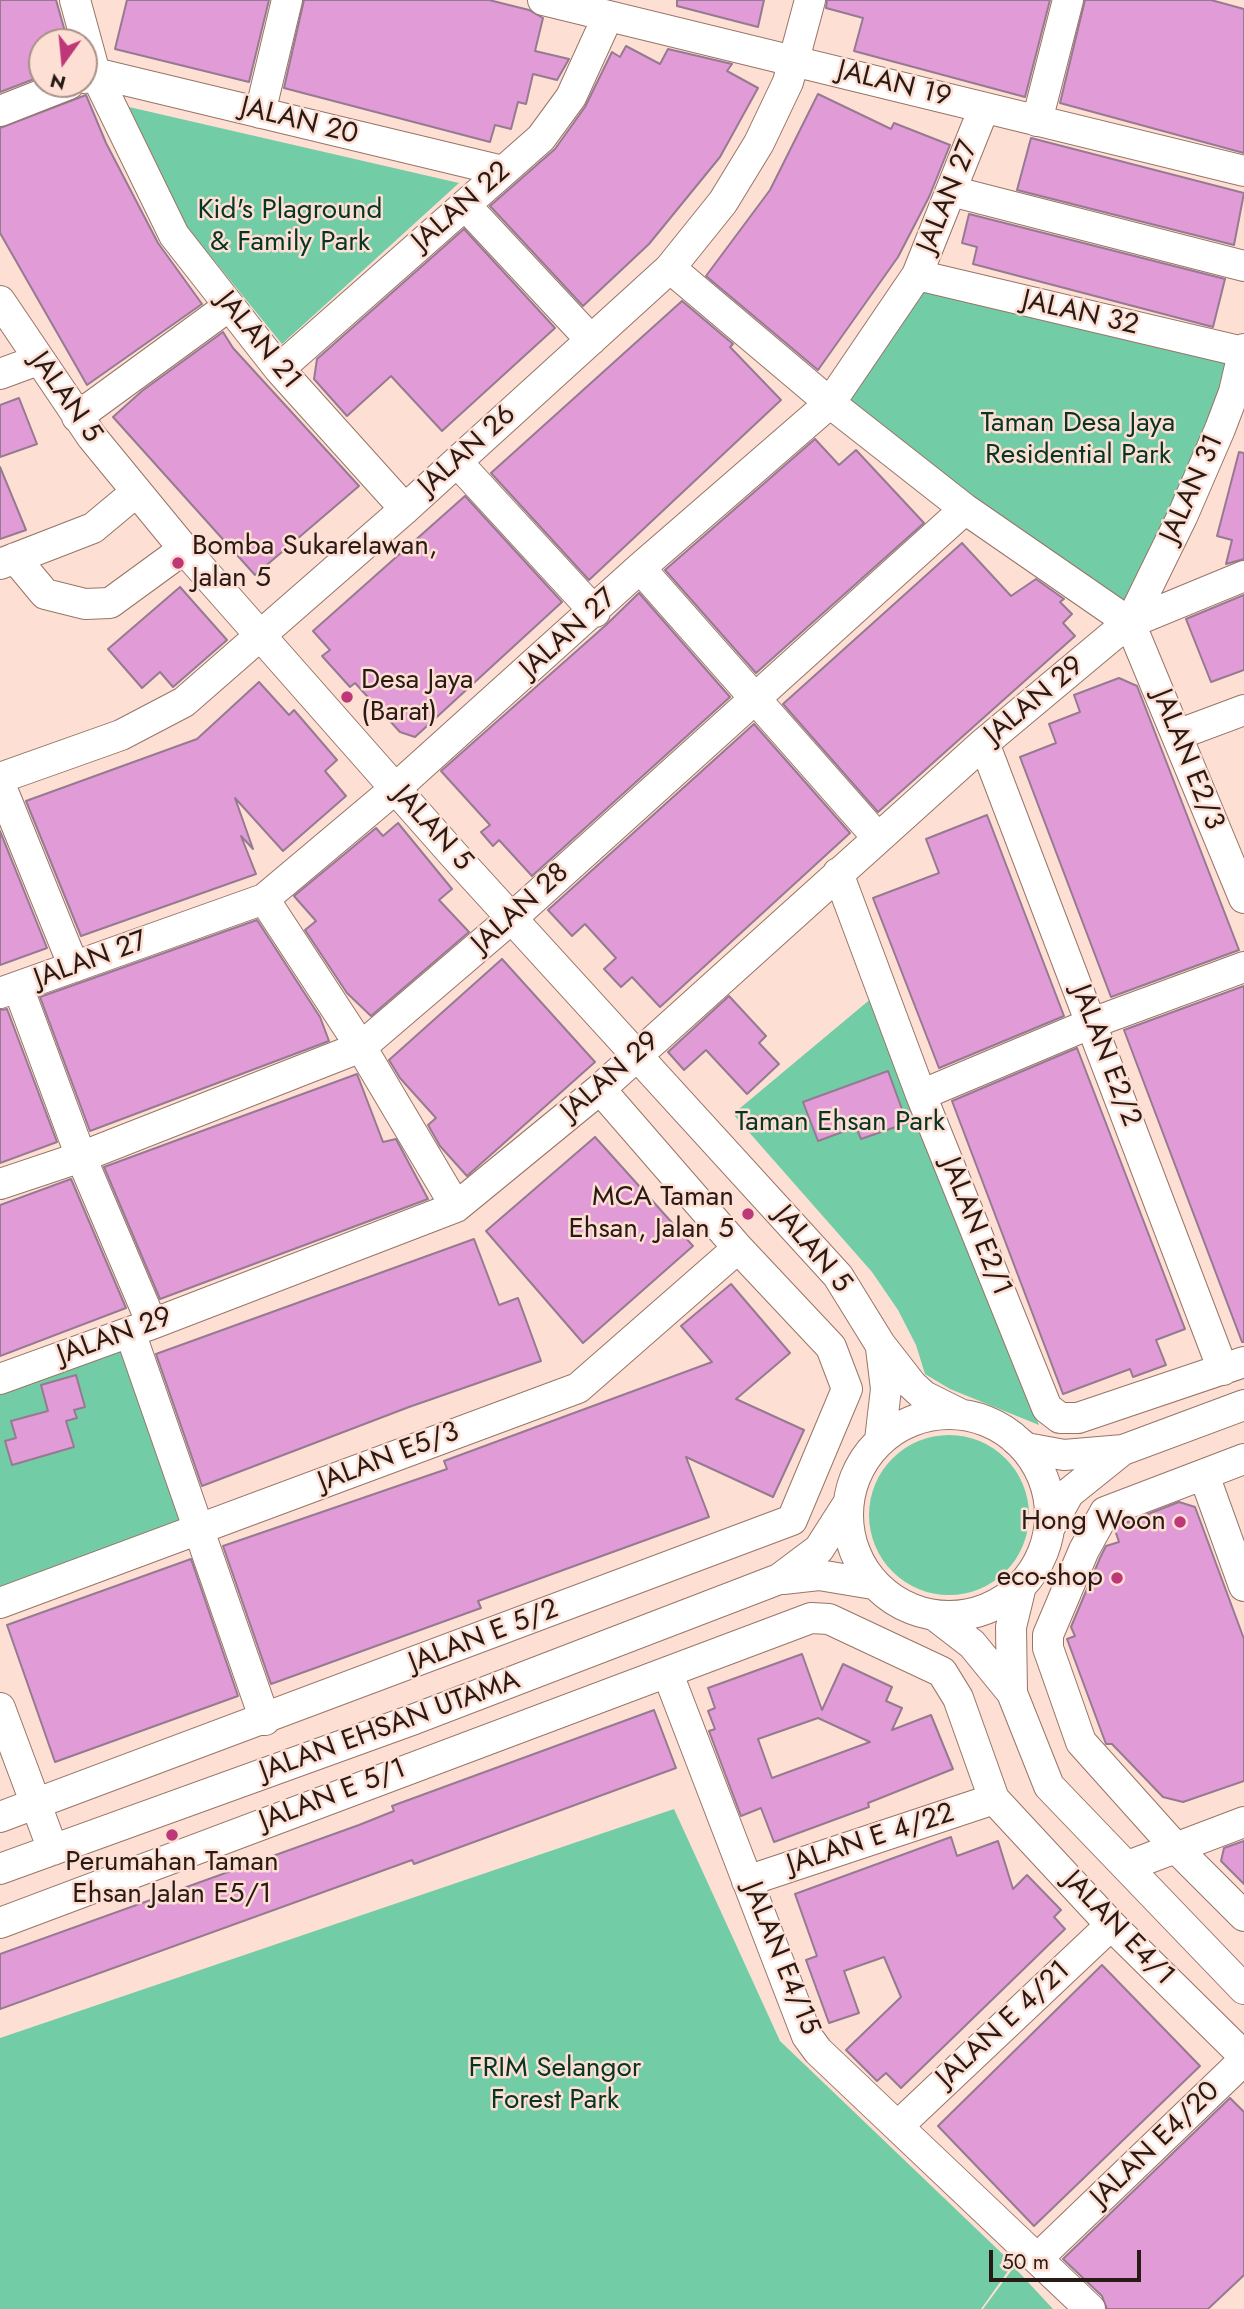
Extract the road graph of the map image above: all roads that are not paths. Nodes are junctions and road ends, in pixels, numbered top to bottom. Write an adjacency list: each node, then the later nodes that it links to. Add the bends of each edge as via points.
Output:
1 (75, 0): 7 (street, JALAN 21)
2 (287, 0): 14 (street)
3 (810, 0): 8 (street, JALAN 26)
4 (1068, 0): 15 (street)
5 (555, 1): 6 (street, JALAN 19)
6 (608, 16): 8 (street, JALAN 19); 17 (street, JALAN 22, via 571,97 541,138)
7 (78, 28)
8 (793, 61): 12 (street, JALAN 19); 21 (street, JALAN 26, via 759,143 723,202)
9 (98, 82): 14 (street, JALAN 20)
10 (34, 98): 13 (street)
11 (94, 98): 24 (street, JALAN 21, via 174,235)
12 (984, 108): 15 (street, JALAN 19); 18 (street, JALAN 27)
13 (0, 111)
14 (260, 113): 17 (street, JALAN 20)
15 (1037, 121): 16 (street, JALAN 19)
16 (1244, 171)
17 (503, 172): 19 (street, JALAN 22)
18 (951, 191): 20 (street); 22 (street, JALAN 27)
19 (465, 205): 25 (street); 28 (street, JALAN 22)
20 (1244, 266)
21 (670, 268): 25 (street, JALAN 26); 30 (street)
22 (917, 275): 26 (street, JALAN 32); 30 (street, JALAN 27)
23 (0, 301): 27 (street, JALAN 5)
24 (229, 306): 28 (street, JALAN 21); 31 (street)
25 (591, 340): 32 (street, JALAN 26)
26 (1244, 351): 41 (street, JALAN 31, via 1220,429)
27 (38, 360): 29 (street); 31 (street, JALAN 5)
28 (279, 369): 34 (street, JALAN 21)
29 (0, 374)
30 (830, 403): 35 (street); 38 (street, JALAN 27)
31 (78, 417): 33 (street, JALAN 5)
32 (457, 463): 34 (street, JALAN 26); 40 (street)
33 (135, 493): 36 (street, JALAN 5); 37 (street, via 93,528)
34 (405, 509): 42 (street, JALAN 26)
35 (965, 509): 41 (street); 43 (street, JALAN 28)
36 (184, 549): 37 (street, via 110,603 85,604 45,594); 42 (street, JALAN 5)
37 (8, 561)
38 (640, 568): 40 (street, JALAN 27); 43 (street)
39 (1244, 576): 41 (street)
40 (595, 612): 49 (street, JALAN 27)
41 (1130, 623): 45 (street, JALAN E2/3); 46 (street, JALAN 29)
42 (259, 634): 47 (street, JALAN 26, via 208,684 160,716 121,735); 49 (street, JALAN 5)
43 (754, 697): 50 (street); 54 (street, JALAN 28)
44 (1244, 710): 45 (street)
45 (1177, 735): 52 (street, JALAN E2/3)
46 (985, 743): 50 (street, JALAN 29); 58 (street, JALAN E2/2)
47 (0, 778)
48 (0, 783): 55 (street)
49 (396, 789): 53 (street, JALAN 27); 54 (street, JALAN 5)
50 (878, 838): 51 (street, JALAN 29)
51 (838, 873): 60 (street, JALAN 29); 62 (street, JALAN E2/1)
52 (1244, 898)
53 (264, 899): 55 (street, JALAN 27); 59 (street)
54 (513, 917): 59 (street, JALAN 28); 60 (street, JALAN 5)
55 (74, 967): 57 (street, JALAN 27)
56 (1244, 967): 58 (street)
57 (9, 990): 63 (street)
58 (1092, 1023): 62 (street); 69 (street, JALAN E2/2)
59 (360, 1047): 63 (street, JALAN 28); 65 (street)
60 (638, 1055): 61 (street, JALAN 29); 68 (street, JALAN 5, via 838,1276)
61 (600, 1089): 65 (street, JALAN 29); 66 (street)
62 (921, 1096): 69 (street, JALAN E2/1, via 1047,1408 1060,1418 1078,1418)
63 (81, 1157): 64 (street, JALAN 28); 67 (street)
64 (0, 1184)
65 (456, 1207): 67 (street, JALAN 29)
66 (738, 1248): 80 (street, JALAN E5/3, via 578,1388); 90 (street, JALAN E 5/2, via 831,1347 847,1390 792,1520)
67 (141, 1328): 70 (street, JALAN 29); 80 (street)
68 (880, 1345): 72 (street, JALAN 5, via 925,1396); 74 (street, JALAN 5, via 886,1389)
69 (1233, 1366)
70 (0, 1379)
71 (1244, 1405): 75 (street)
72 (960, 1414): 73 (street, via 982,1419); 74 (street, via 915,1420)
73 (1012, 1436): 75 (street, via 1026,1448 1064,1455); 79 (street, via 1043,1477)
74 (880, 1440): 78 (street, via 861,1468)
75 (1123, 1450): 79 (street, via 1069,1493)
76 (1244, 1459): 77 (street)
77 (1204, 1475): 84 (street); 97 (street, via 1105,1512 1048,1635 1052,1660 1081,1742)
78 (849, 1502): 81 (street, JALAN EHSAN UTAMA, via 819,1549); 82 (street, via 854,1554)
79 (1049, 1527): 83 (street, via 1040,1559)
80 (200, 1529): 85 (street, JALAN E5/3); 90 (street)
81 (779, 1579): 82 (street, JALAN EHSAN UTAMA, via 820,1575); 91 (street, JALAN EHSAN UTAMA)
82 (873, 1584): 86 (street)
83 (1021, 1586): 86 (street, via 1000,1602 975,1612); 88 (street, via 1012,1627)
84 (1244, 1586)
85 (0, 1603)
86 (937, 1617): 88 (street, via 972,1644)
87 (668, 1674): 92 (street, JALAN E 5/1); 93 (street, JALAN E 5/1, via 810,1618 847,1625 942,1672 958,1698); 101 (street, JALAN E4/15)
88 (1012, 1693): 99 (street, via 1049,1786)
89 (0, 1708): 94 (street)
90 (265, 1720): 94 (street, JALAN E 5/2)
91 (412, 1720): 92 (street); 98 (street, JALAN EHSAN UTAMA)
92 (429, 1760): 103 (street, JALAN E 5/1)
93 (994, 1799): 101 (street, JALAN E 4/22); 104 (street, JALAN E4/1)
94 (35, 1804): 95 (street, JALAN E 5/2); 98 (street)
95 (0, 1817)
96 (1244, 1822): 97 (street)
97 (1176, 1848): 99 (street); 102 (street)
98 (53, 1850): 100 (street, JALAN EHSAN UTAMA)
99 (1128, 1866): 105 (street)
100 (0, 1869)
101 (747, 1881): 107 (street, JALAN E4/15, via 807,2036)
102 (1244, 1916)
103 (0, 1923)
104 (1111, 1925): 106 (street, JALAN E4/1); 107 (street, JALAN E 4/21)
105 (1244, 1989)
106 (1244, 2058): 108 (street, JALAN E4/20)
107 (898, 2126): 108 (street, JALAN E4/15)
108 (1038, 2258): 109 (street, JALAN E4/15)
109 (1090, 2309)

